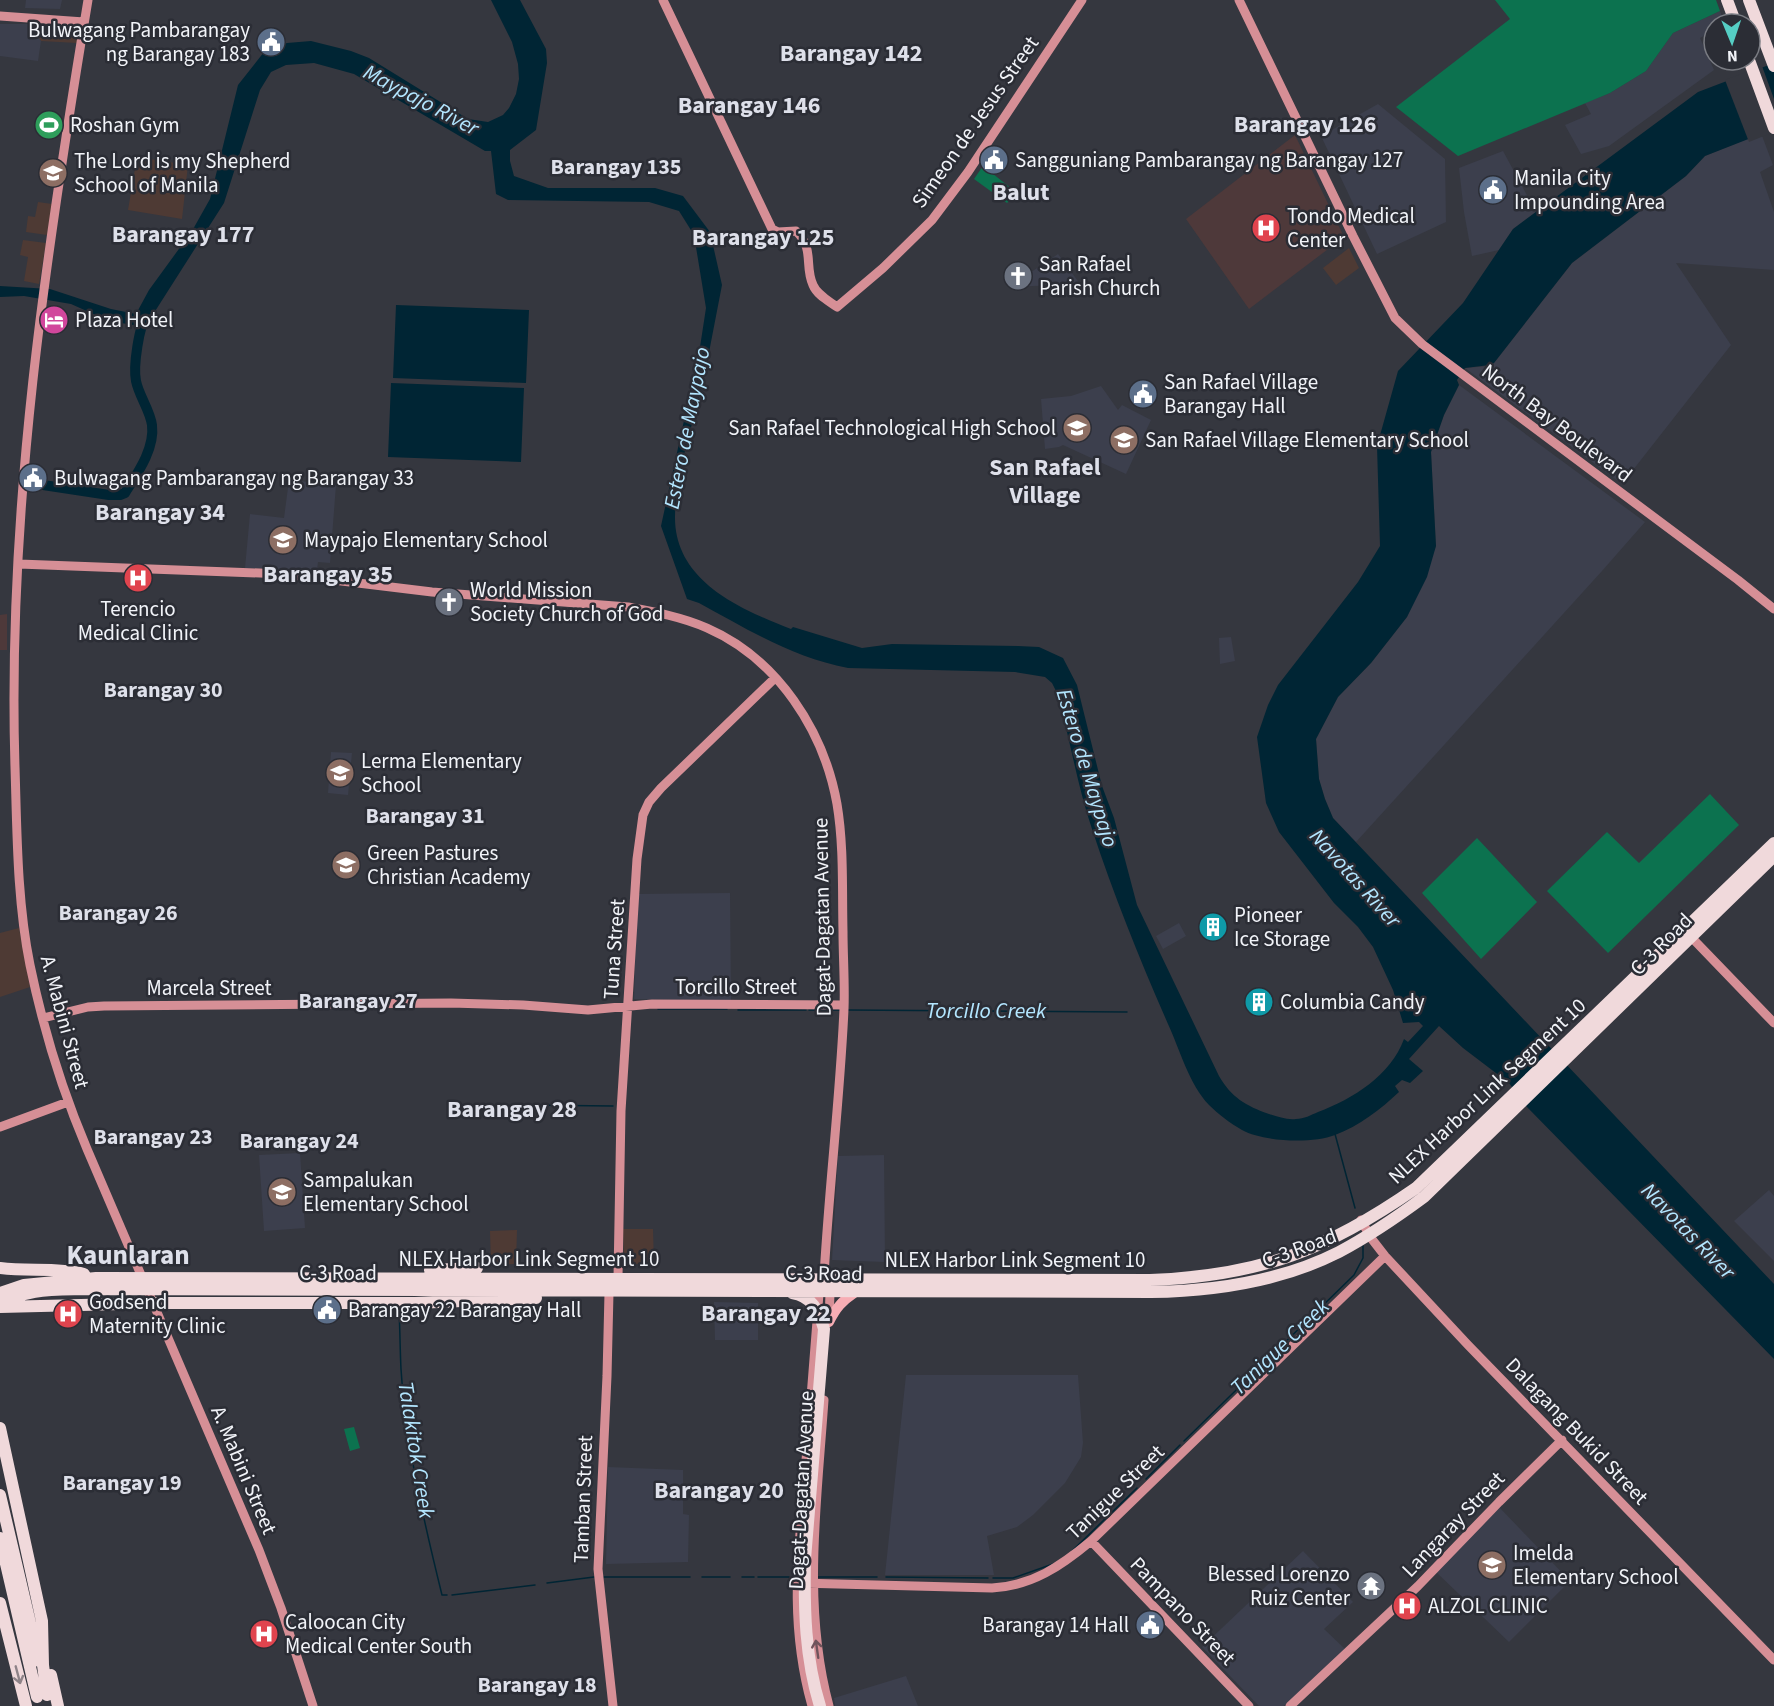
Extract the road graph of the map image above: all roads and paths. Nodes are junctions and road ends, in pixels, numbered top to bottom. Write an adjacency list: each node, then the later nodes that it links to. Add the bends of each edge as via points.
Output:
1 (88, 0): 7 (street, A. Mabini Street)
2 (663, 0): 3 (street, Simeon de Jesus Street, via 772,229 796,231 802,237 808,250 813,286 837,307 932,220)
3 (1082, 0)
4 (1239, 0): 12 (street, North Bay Boulevard, via 1395,318 1422,345)
5 (1749, 0): 8 (highway)
6 (0, 16): 7 (street)
7 (84, 22): 11 (street, A. Mabini Street, via 34,363)
8 (1773, 62)
9 (1753, 72): 10 (highway)
10 (1774, 128)
11 (19, 564): 13 (street, Dagat-Dagatan Avenue, via 284,574 432,592 628,608 680,618 707,628 742,648); 19 (street, A. Mabini Street, via 13,712 18,851 30,966)
12 (1774, 609)
13 (776, 678): 17 (street, Dagat-Dagatan Avenue, via 816,737 832,779 842,854); 18 (street, Tuna Street, via 661,788 643,814)
14 (1774, 841): 23 (main road, C-3 Road, via 1419,1181); 34 (highway, NLEX Harbor Link Segment 10, via 1416,1188 1332,1240 1265,1266 1221,1275 1150,1280)
15 (1774, 858): 16 (main road, C-3 Road); 37 (highway, NLEX Harbor Link Segment 10, via 1425,1197 1338,1252 1269,1277 1188,1292)
16 (1693, 939): 20 (street); 24 (main road, C-3 Road, via 1437,1192)
17 (844, 1005): 18 (street, Torcillo Street); 31 (street, Dagat-Dagatan Avenue)
18 (628, 1006): 19 (street, Marcela Street, via 609,1010 451,1004 104,1006); 32 (street, Tuna Street, via 621,1112)
19 (43, 1018): 21 (street, A. Mabini Street)
20 (1774, 1023)
21 (68, 1102): 22 (street); 30 (street, A. Mabini Street)
22 (0, 1127)
23 (1361, 1220): 24 (street, Dalagang Bukid Street); 25 (main road, C-3 Road)
24 (1371, 1238): 26 (street, Dalagang Bukid Street); 27 (main road, C-3 Road)
25 (1302, 1250): 27 (main road); 31 (main road, C-3 Road, via 1249,1266 1186,1276)
26 (1385, 1256): 50 (street, Dalagang Bukid Street); 54 (street, Tanigue Street)
27 (1311, 1267): 44 (main road, C-3 Road, via 1221,1292 1188,1294)
28 (477, 1268): 34 (highway)
29 (3, 1272): 30 (main road, C-3 Road); 33 (highway, via 75,1272)
30 (142, 1275): 32 (main road, C-3 Road); 39 (street, A. Mabini Street)
31 (824, 1276): 32 (main road, C-3 Road); 43 (street, Dagat-Dagatan Avenue)
32 (618, 1277)
33 (96, 1278): 34 (highway, NLEX Harbor Link Segment 10); 41 (highway, via 24,1285)
34 (317, 1278)
35 (0, 1288): 36 (main road, C-3 Road)
36 (45, 1289): 39 (main road, C-3 Road); 45 (highway, via 22,1291)
37 (768, 1290): 38 (highway, NLEX Harbor Link Segment 10); 66 (highway, via 800,1294 808,1299 815,1305 824,1329 804,1597 808,1658)
38 (627, 1291): 46 (highway, via 460,1302); 46 (highway, NLEX Harbor Link Segment 10, via 38,1291 17,1296)
39 (149, 1292): 42 (main road, C-3 Road); 63 (street, A. Mabini Street, via 259,1550)
40 (796, 1292): 42 (main road, C-3 Road); 43 (main road, C-3 Road); 47 (main road, via 812,1308)
41 (0, 1293)
42 (609, 1293): 64 (street, Tamban Street, via 599,1576)
43 (825, 1293): 44 (main road, C-3 Road); 47 (street, Dagat-Dagatan Avenue); 48 (street, Dagat-Dagatan Avenue)
44 (854, 1293): 48 (main road, via 836,1308)
45 (0, 1299)
46 (0, 1306)
47 (817, 1321): 56 (street, Dagat-Dagatan Avenue)
48 (829, 1322): 57 (street, Dagat-Dagatan Avenue)
49 (0, 1428): 60 (highway, via 42,1621)
50 (1562, 1440): 59 (street, Dalagang Bukid Street); 69 (street, Langaray Street, via 1418,1586)
51 (0, 1466): 62 (highway)
52 (0, 1495): 60 (highway)
53 (0, 1538): 60 (highway)
54 (1091, 1541): 57 (street, Tanigue Street, via 1050,1572 1009,1587 823,1583); 68 (street, Pampano Street)
55 (0, 1575): 60 (highway)
56 (797, 1583): 57 (street, Tanigue Street); 65 (street, Dagat-Dagatan Avenue, via 800,1642)
57 (813, 1588): 67 (street, Dagat-Dagatan Avenue, one-way to 57, via 819,1663)
58 (0, 1603): 61 (highway, one-way to 61)
59 (1774, 1660)
60 (43, 1701)
61 (27, 1706)
62 (58, 1706)
63 (313, 1706)
64 (613, 1706)
65 (812, 1706)
66 (820, 1706)
67 (829, 1706)
68 (1249, 1706)
69 (1290, 1706)

